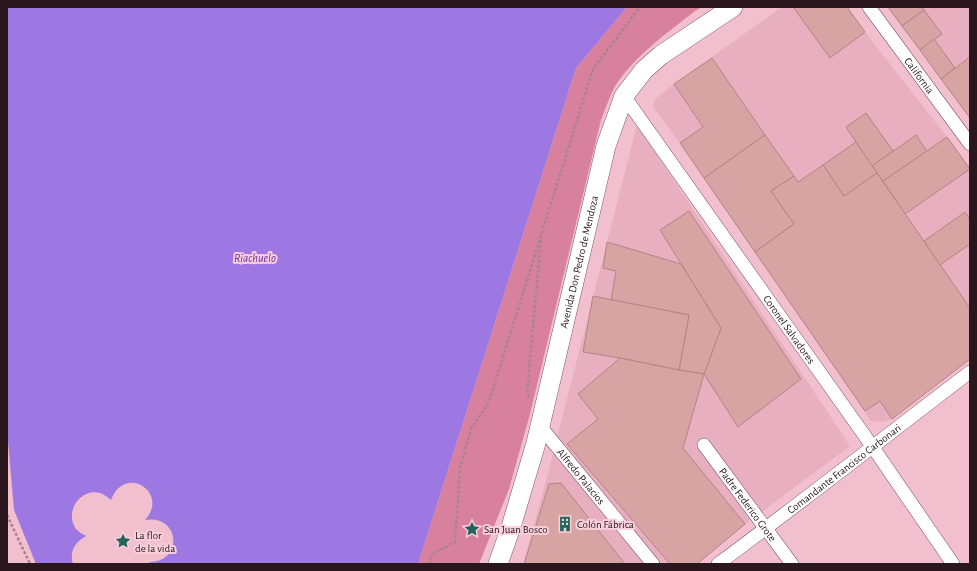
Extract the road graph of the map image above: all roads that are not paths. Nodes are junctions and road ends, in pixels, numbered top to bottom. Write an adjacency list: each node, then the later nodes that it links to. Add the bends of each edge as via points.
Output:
1 (733, 7): 3 (main road, Avenida Don Pedro de Mendoza, via 661,55 644,70)
2 (869, 7): 4 (street, California)
3 (624, 96): 6 (main road, Avenida Don Pedro de Mendoza, via 606,146); 8 (street, Coronel Salvadores)
4 (970, 144)
5 (970, 372): 8 (street, Comandante Francisco Carbonari)
6 (540, 426): 10 (main road, Avenida Don Pedro de Mendoza); 11 (street, Alfredo Palacios)
7 (704, 445): 9 (street, Padre Federico Grote)
8 (872, 446): 9 (street, Comandante Francisco Carbonari); 14 (street, Coronel Salvadores)
9 (766, 529): 12 (street, Comandante Francisco Carbonari); 13 (street, Padre Federico Grote)
10 (498, 564)
11 (653, 564)
12 (718, 564)
13 (792, 564)
14 (953, 564)

